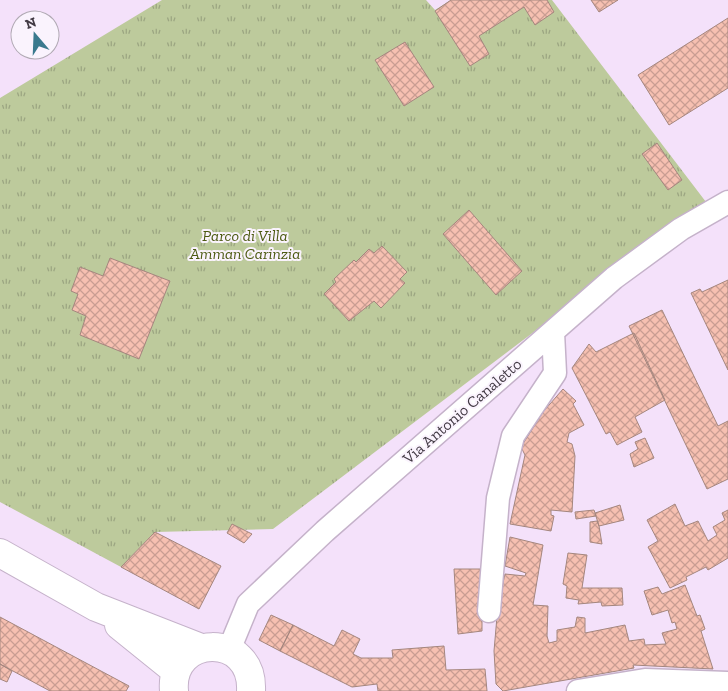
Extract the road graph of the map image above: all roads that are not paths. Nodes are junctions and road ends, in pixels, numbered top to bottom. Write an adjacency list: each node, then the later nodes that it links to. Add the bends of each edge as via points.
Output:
1 (728, 202): 2 (street, Via Antonio Canaletto, via 681,229 614,278)
2 (553, 332): 5 (street, via 555,374 513,436 498,498); 7 (street, Via Antonio Canaletto, via 325,531 248,604)
3 (0, 553): 4 (main road)
4 (96, 607): 6 (main road); 8 (main road)
5 (488, 611)
6 (201, 648): 7 (main road); 8 (main road, via 190,654)
7 (229, 650): 10 (main road, via 246,667)
8 (175, 681)
9 (728, 683): 11 (street, via 645,680)
10 (251, 691)
11 (578, 691)

